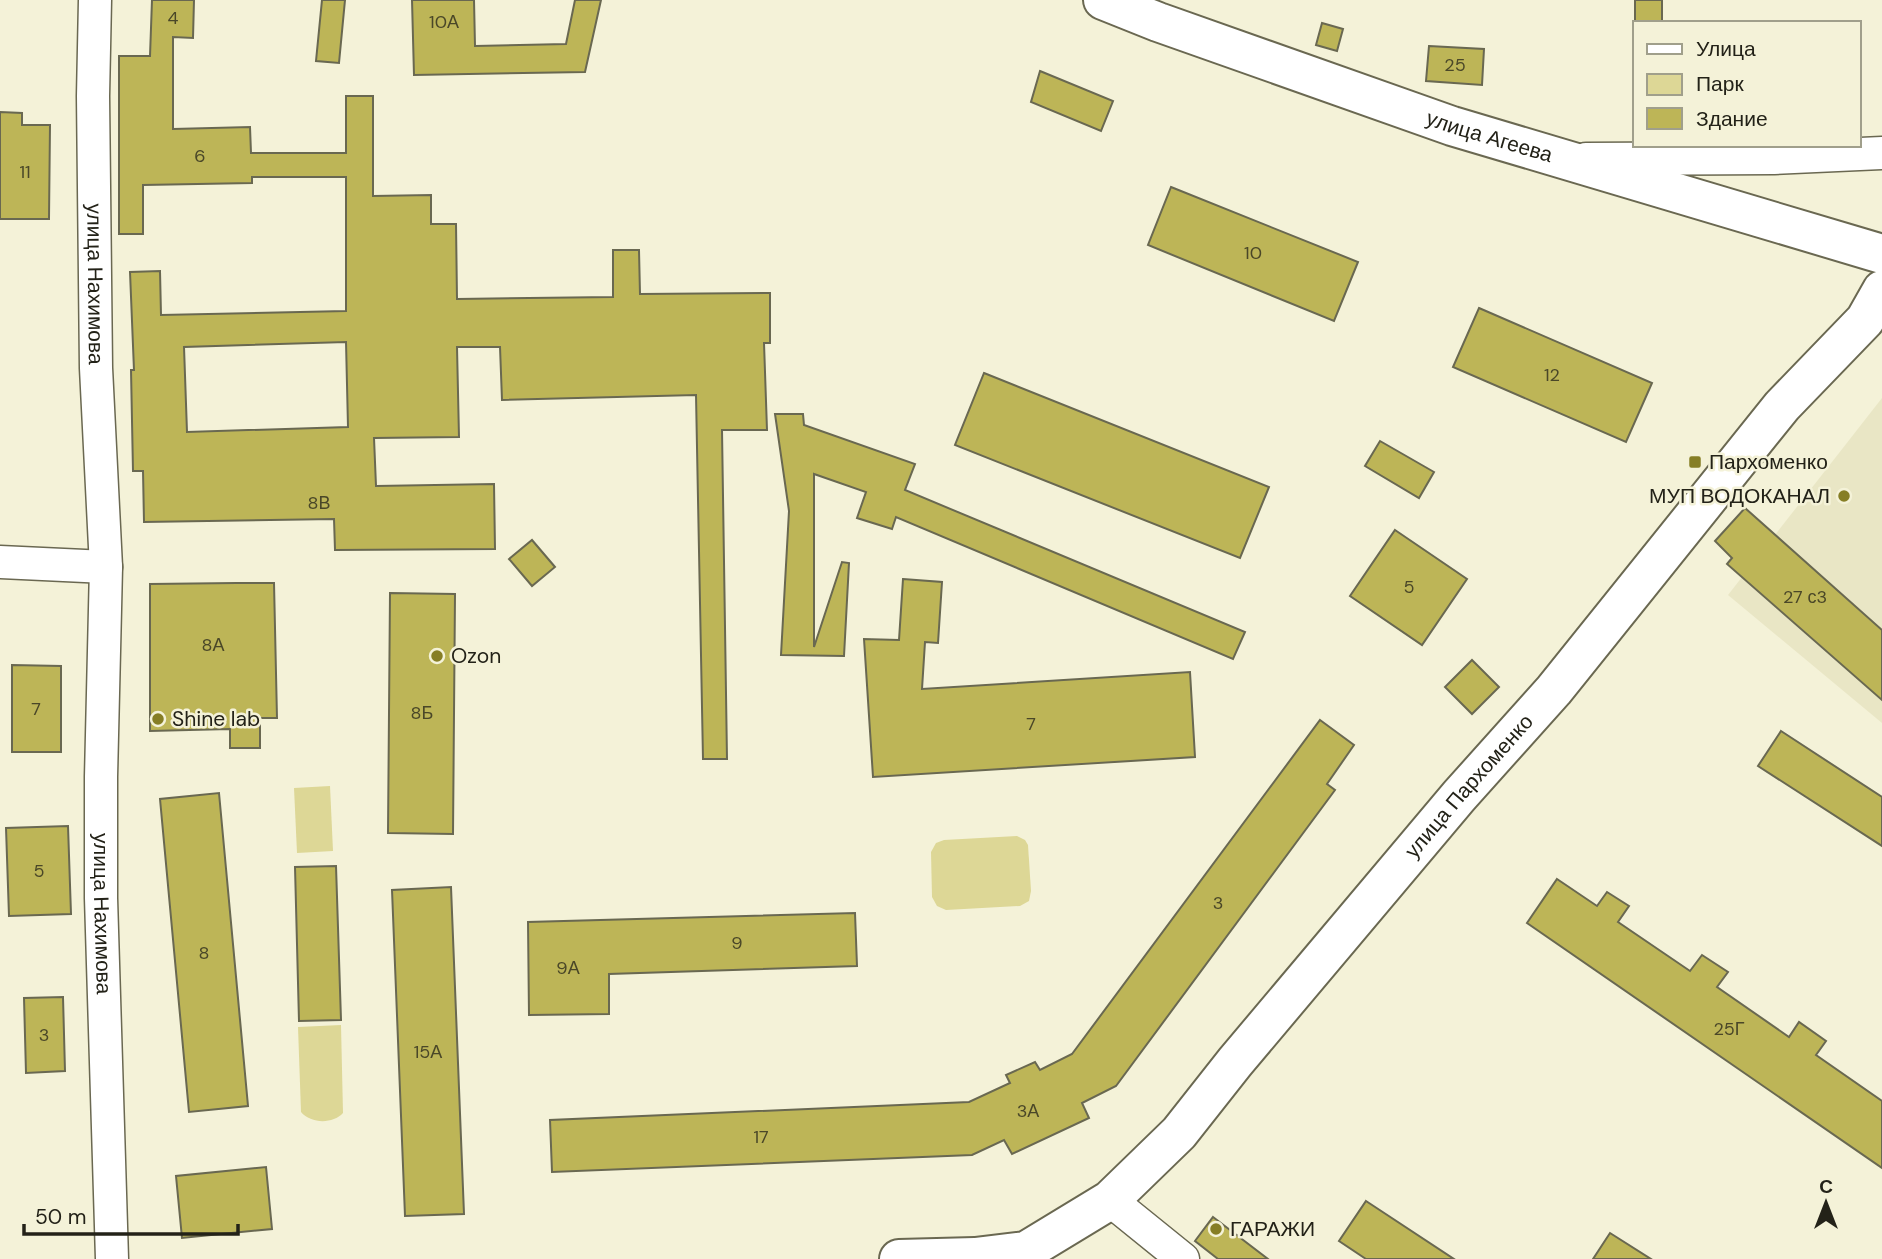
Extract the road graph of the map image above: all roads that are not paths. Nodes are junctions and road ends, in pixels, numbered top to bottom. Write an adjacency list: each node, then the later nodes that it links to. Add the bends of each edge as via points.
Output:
1 (95, 0): 8 (street, улица Нахимова, via 96,368)
2 (1103, 0): 4 (main road, улица Агеева, via 1439,121)
3 (1882, 153): 4 (street)
4 (1560, 159): 5 (main road, улица Агеева)
5 (1882, 254)
6 (1882, 290): 9 (main road, улица Пархоменко, via 1865,320 1782,406 1554,690 1450,807 1179,1133)
7 (0, 562): 8 (street)
8 (106, 567): 11 (street, улица Нахимова, via 101,884)
9 (1110, 1200): 10 (main road, улица Пархоменко); 13 (street)
10 (1023, 1255): 12 (main road)
11 (112, 1259)
12 (899, 1259)
13 (1183, 1259)

